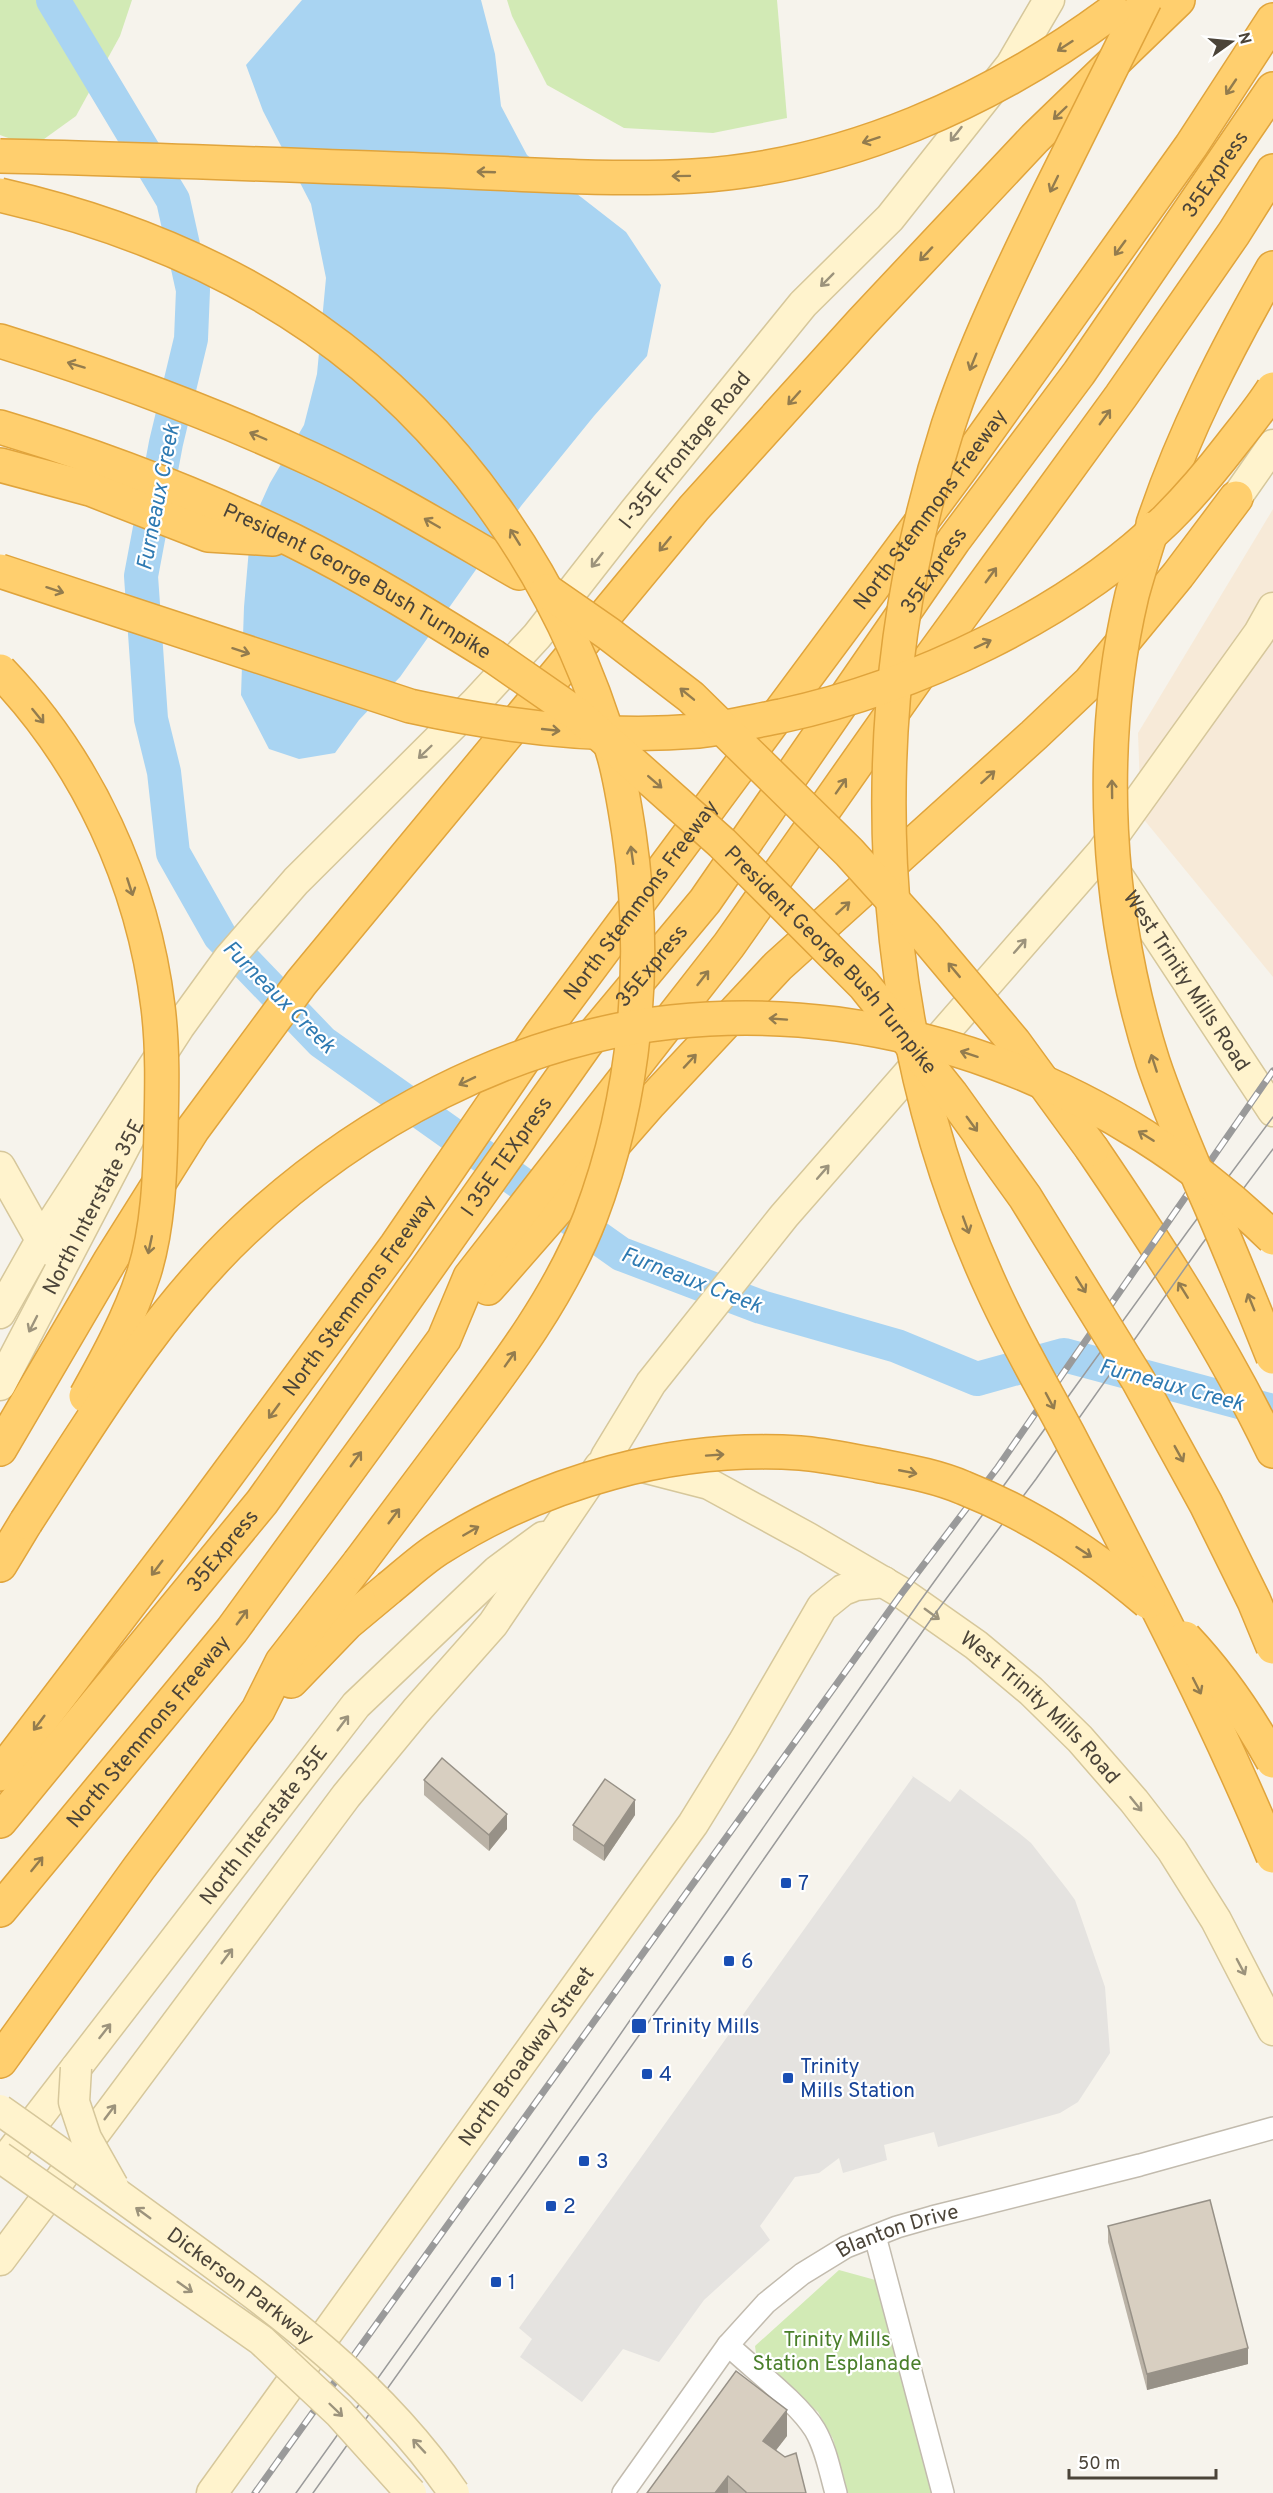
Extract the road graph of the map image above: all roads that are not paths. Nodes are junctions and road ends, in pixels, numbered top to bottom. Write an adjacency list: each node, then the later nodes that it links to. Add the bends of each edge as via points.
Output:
1 (1049, 0): 22 (main road, I-35E Frontage Road, one-way to 22, via 1011,64 890,218 803,304 537,636)
2 (1127, 0): 7 (highway, one-way to 7, bridge, via 1017,76 944,111 840,150 735,171 643,177)
3 (1144, 0): 49 (highway, one-way to 49, bridge, via 1020,252 948,425 913,561 899,643 889,759 893,894 912,1044 929,1114 968,1232 1020,1344 1215,1723)
4 (1178, 0): 35 (highway, one-way to 35, via 1035,138 694,508 301,983 193,1129)
5 (1273, 20): 47 (highway, North Stemmons Freeway, one-way to 47, bridge, via 1185,156 976,448 541,1034 396,1246)
6 (1273, 89): 24 (highway, 35Express, via 1079,373 954,540 705,901)
7 (0, 156)
8 (1273, 171): 31 (highway, one-way to 8, via 604,1108 736,935 1121,396)
9 (0, 195): 45 (highway, one-way to 9, bridge, via 282,1662 527,1335 566,1271 588,1221 617,1128 635,1007 638,942 626,812 602,718 539,577 477,483 400,399 315,329 205,263 114,225)
10 (1273, 268): 33 (highway, one-way to 10, bridge, via 1170,1110 1138,1008 1122,934 1113,852 1112,777 1121,655 1132,594 1153,524 1187,433)
11 (0, 341): 36 (highway, one-way to 11, bridge, via 1232,1372 1141,1222 1014,1042 926,936 849,852 691,697 609,634 519,573 312,459 100,372)
12 (1273, 389): 18 (highway, one-way to 12, bridge, via 420,708 555,731 698,731 859,696 957,657 1039,614 1130,551 1167,519 1218,462)
13 (0, 427): 17 (highway, President George Bush Turnpike, via 70,447 164,482)
14 (1273, 445): 16 (main road)
15 (0, 465): 17 (highway, via 90,489 208,535)
16 (1236, 498): 31 (highway, one-way to 16, bridge, via 778,966 1090,682)
17 (293, 540): 44 (highway, President George Bush Turnpike, one-way to 44, bridge, via 457,634 578,716 722,843 864,985 1012,1178 1084,1290 1206,1504)
18 (0, 571)
19 (1273, 608): 21 (main road)
20 (0, 671): 38 (highway, one-way to 38, bridge, via 72,764 121,861 150,958 162,1046 158,1192 144,1272 110,1353 63,1439)
21 (1102, 852): 25 (main road, West Trinity Mills Road); 37 (main road, one-way to 21, via 651,1383 784,1216)
22 (296, 881): 23 (main road, North Interstate 35E, via 229,958)
23 (179, 1027): 28 (main road, North Interstate 35E); 29 (main road, North Interstate 35E, via 132,1135)
24 (585, 1045): 30 (highway, I 35E TEXpress)
25 (1273, 1111)
26 (0, 1167): 28 (main road)
27 (1273, 1238): 38 (highway, one-way to 38, bridge, via 1193,1168 1144,1134 1058,1087 955,1049 888,1032 776,1018 711,1018 608,1033 549,1048 420,1104 335,1154 291,1188 197,1277 155,1327)
28 (41, 1240): 29 (main road); 32 (main road, North Interstate 35E)
29 (65, 1263): 34 (main road, North Interstate 35E, one-way to 34)
30 (426, 1268): 48 (highway, 35Express, via 262,1502)
31 (479, 1282): 50 (highway, North Stemmons Freeway, one-way to 31, via 232,1630 444,1339)
32 (0, 1313)
33 (1273, 1357)
34 (0, 1385)
35 (0, 1449)
36 (1273, 1451)
37 (606, 1458): 39 (main road); 40 (main road, West Trinity Mills Road, via 709,1484)
38 (26, 1522): 41 (highway)
39 (560, 1525): 53 (main road, North Interstate 35E, one-way to 39, via 356,1705 496,1571); 60 (main road, one-way to 39, via 346,1796 493,1624)
40 (808, 1538): 42 (main road, West Trinity Mills Road); 43 (main road, North Broadway Street, via 824,1571)
41 (0, 1565)
42 (884, 1582): 43 (main road, North Broadway Street, via 843,1590); 51 (main road, West Trinity Mills Road, one-way to 51, via 976,1645 1080,1739 1172,1850 1216,1920)
43 (822, 1607): 62 (main road, North Broadway Street, via 693,1824)
44 (1273, 1647)
45 (258, 1710): 46 (highway, one-way to 46, bridge, via 347,1623 389,1588 438,1549 490,1520 555,1491 636,1466 691,1457 801,1453 923,1474 963,1487 1046,1528 1091,1556 1172,1623 1212,1667); 52 (highway)
46 (1273, 1761)
47 (0, 1774)
48 (0, 1821)
49 (1273, 1856)
50 (0, 1910)
51 (1273, 2030)
52 (0, 2061)
53 (76, 2068): 56 (main road, North Interstate 35E); 58 (main road, bridge, via 74,2102 86,2138)
54 (0, 2110): 56 (main road, Dickerson Parkway, bridge)
55 (1273, 2128): 59 (street, Blanton Drive, via 932,2217)
56 (27, 2129): 57 (main road, North Interstate 35E); 58 (main road, Dickerson Parkway, bridge)
57 (3, 2159): 63 (main road, Dickerson Parkway, one-way to 63, bridge, via 261,2340 339,2413)
58 (117, 2194): 64 (main road, Dickerson Parkway, one-way to 58, bridge, via 430,2458 358,2380 274,2308)
59 (875, 2236): 61 (street, Blanton Drive, via 846,2247 802,2274 765,2303); 67 (street)
60 (0, 2260)
61 (728, 2345): 65 (street, Blanton Drive); 66 (street, via 800,2411 815,2430)
62 (212, 2493)
63 (411, 2493)
64 (454, 2493)
65 (623, 2493)
66 (836, 2493)
67 (943, 2493)

